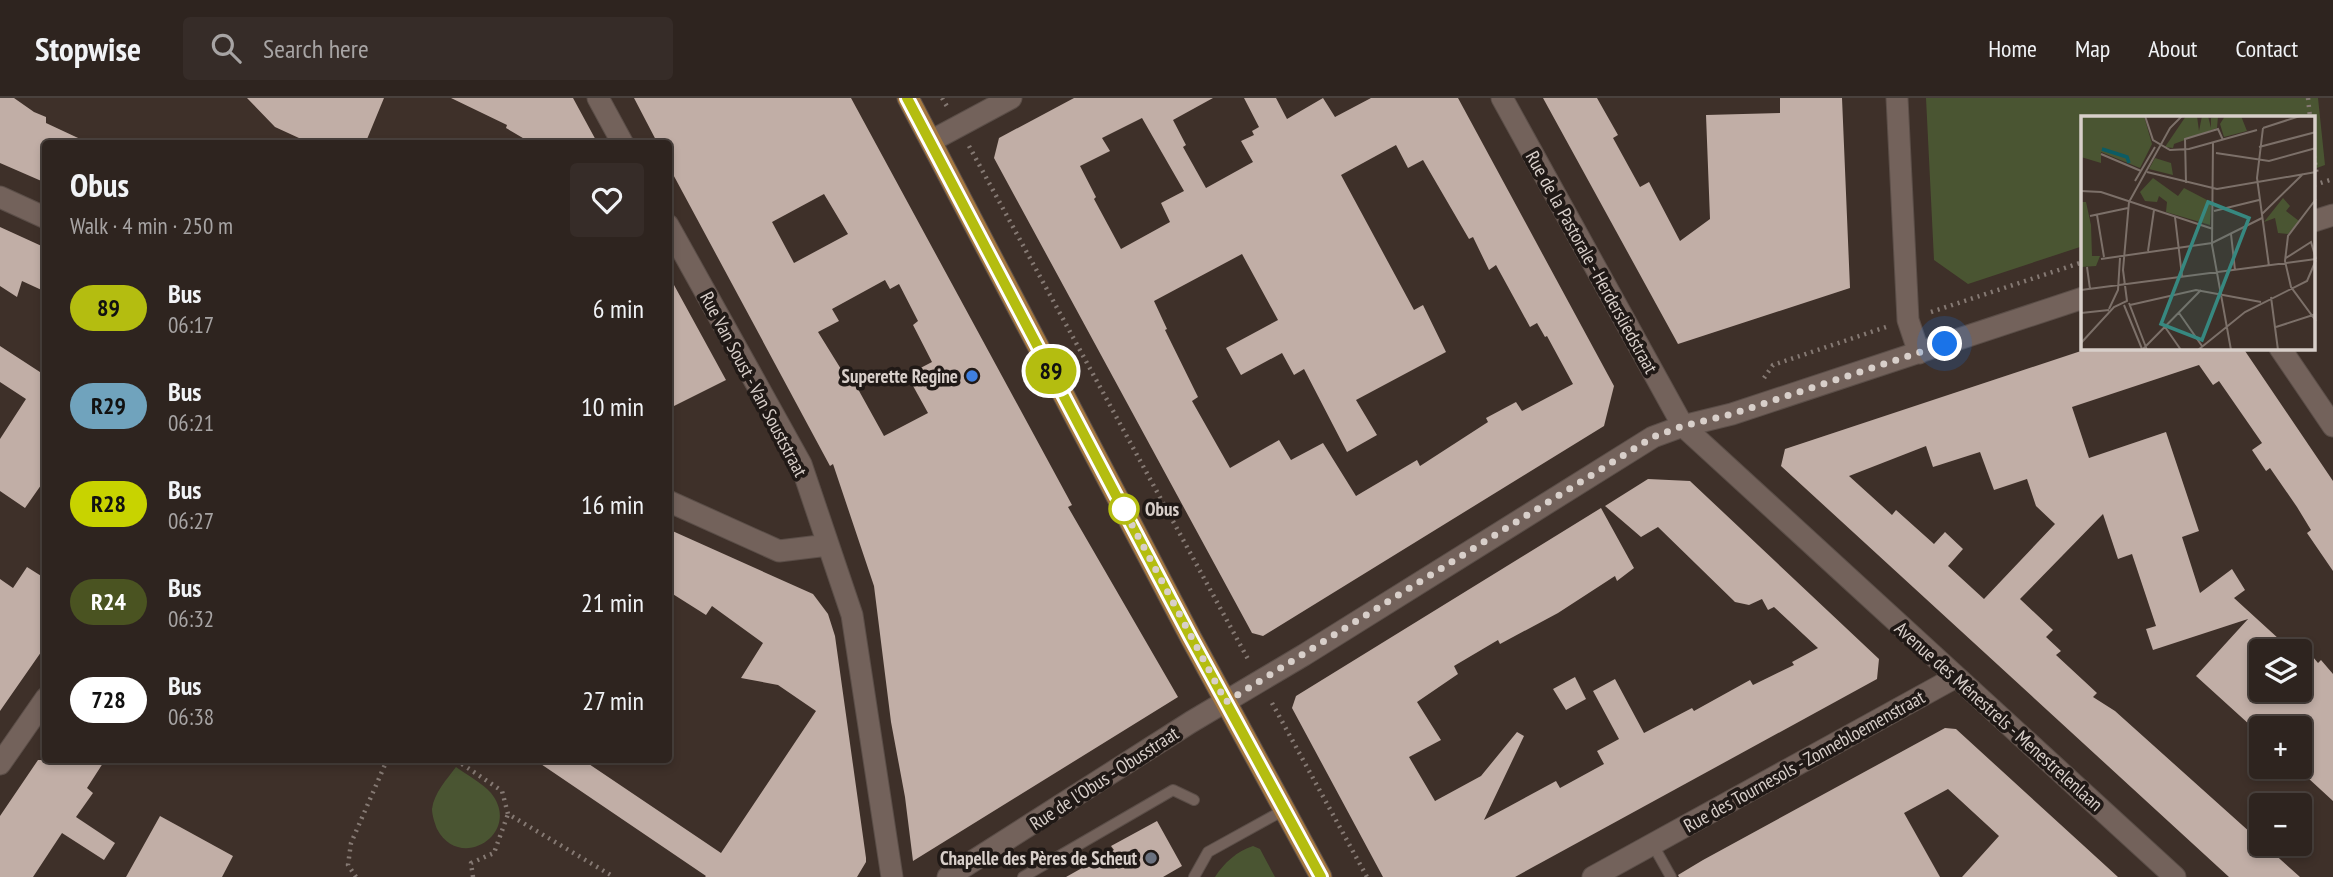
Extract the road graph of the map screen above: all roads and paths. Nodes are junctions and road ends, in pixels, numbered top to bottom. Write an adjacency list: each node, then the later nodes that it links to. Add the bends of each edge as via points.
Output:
1 (598, 98): 10 (street)
2 (908, 98): 11 (main road)
3 (942, 98): 9 (path)
4 (1011, 98): 9 (street)
5 (1502, 98): 24 (street, Rue de la Pastorale - Herdersliedstraat)
6 (1897, 98): 23 (street, via 1908,320)
7 (2308, 98): 8 (path)
8 (2310, 116)
9 (958, 127): 11 (street); 30 (path)
10 (621, 140)
11 (931, 141): 31 (main road)
12 (2316, 169): 13 (path)
13 (2317, 176)
14 (2333, 179): 15 (path)
15 (2316, 184)
16 (0, 197): 18 (street)
17 (2333, 215): 19 (street)
18 (42, 216)
19 (2316, 220)
20 (672, 232): 27 (street, Rue Van Soust - Van Souststraat, via 801,464)
21 (2081, 299): 23 (street, Rue de l'Obus - Obusstraat)
22 (2281, 350): 25 (street)
23 (1919, 353): 24 (street, Rue de l'Obus - Obusstraat)
24 (1683, 426): 28 (street, Rue de la Pastorale - Herdersliedstraat); 30 (street, Rue de l'Obus - Obusstraat, via 1653,437)
25 (2333, 426)
26 (672, 503): 27 (street, via 779,551)
27 (828, 545): 43 (street, Rue Van Soust - Van Souststraat, via 852,615)
28 (1823, 554): 29 (street, Avenue des Ménestrels - Menestrelenlaan)
29 (1955, 677): 39 (street, Rue des Tournesols - Zonnebloemenstraat); 51 (street, Avenue des Ménestrels - Menestrelenlaan)
30 (1260, 681): 31 (street, Rue de l'Obus - Obusstraat); 48 (path)
31 (1226, 702): 37 (main road); 44 (street, Rue de l'Obus - Obusstraat)
32 (42, 704): 35 (street)
33 (386, 763): 40 (path, via 351,844 348,865)
34 (460, 763): 38 (path, via 502,791)
35 (0, 764)
36 (1194, 800): 45 (lane, via 1173,790)
37 (1284, 810): 46 (lane, via 1208,852); 47 (main road)
38 (508, 814): 41 (path, via 494,853 471,863); 42 (path)
39 (1653, 845): 49 (street, Rue des Tournesols - Zonnebloemenstraat); 50 (lane)
40 (356, 877)
41 (473, 877)
42 (614, 877)
43 (892, 877)
44 (948, 877)
45 (1023, 877)
46 (1194, 877)
47 (1321, 877)
48 (1367, 877)
49 (1593, 877)
50 (1671, 877)
51 (2175, 877)

